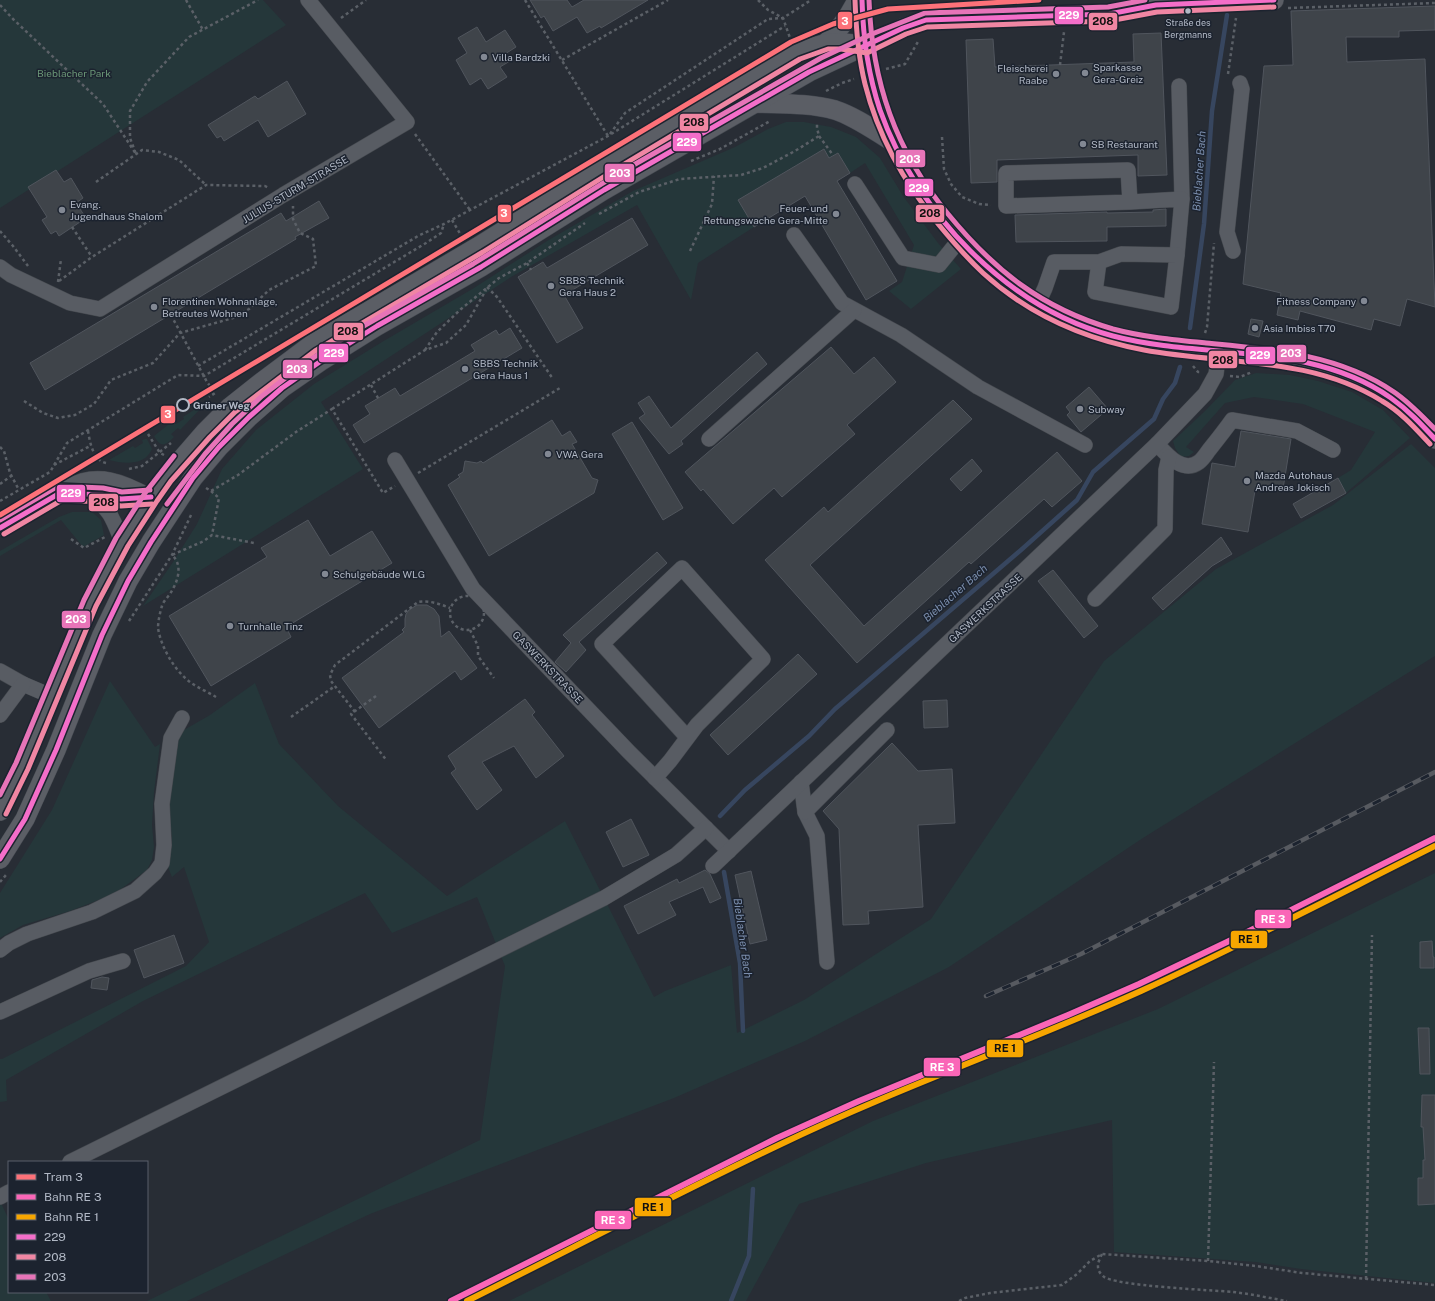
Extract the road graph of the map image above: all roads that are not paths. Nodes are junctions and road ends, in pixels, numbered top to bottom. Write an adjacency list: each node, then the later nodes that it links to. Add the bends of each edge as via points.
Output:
1 (308, 0): 19 (street, JULIUS-STURM-STRASSE, via 407,122 283,195 100,309 70,303)
2 (857, 0): 5 (main road, via 847,20)
3 (862, 0): 6 (main road)
4 (1279, 4): 6 (main road, via 1156,5 1109,14 926,20)
5 (827, 42): 6 (main road); 32 (main road, via 797,53 311,345 230,407 182,458)
6 (865, 46): 9 (main road, via 809,72); 10 (main road, via 875,91)
7 (1240, 83): 16 (street, via 1242,89 1227,232)
8 (1179, 86): 12 (street)
9 (755, 103): 10 (main road, via 836,110); 33 (main road, via 604,190 481,267 377,326 282,388 219,447 193,478)
10 (893, 142): 15 (main road, via 925,196)
11 (855, 184): 15 (street, via 903,258 939,265)
12 (1182, 199): 13 (street); 17 (street)
13 (1130, 202): 13 (street, via 1128,170 1006,173 1006,206)
14 (794, 236): 21 (street, via 842,303)
15 (960, 239): 20 (main road, via 996,275)
16 (1232, 251)
17 (1177, 255): 18 (street, via 1121,254); 18 (street, via 1171,307 1095,292)
18 (1099, 262): 20 (street, via 1054,262)
19 (4, 275)
20 (1038, 303): 22 (main road, via 1061,316 1113,336 1164,346)
21 (854, 310): 24 (street); 26 (street, via 901,335 978,387)
22 (1219, 352): 23 (main road, via 1275,357 1310,364 1359,380 1384,393 1407,410); 25 (street, GASWERKSTRASSE, via 1216,374 1205,394)
23 (1435, 439)
24 (709, 440)
25 (1157, 444): 28 (street); 45 (street, GASWERKSTRASSE)
26 (1085, 445)
27 (1333, 450): 28 (street, via 1297,431 1232,420 1200,461 1192,466 1185,466)
28 (1169, 457): 36 (street, via 1166,470 1165,529)
29 (395, 460): 44 (street, GASWERKSTRASSE, via 473,589)
30 (60, 493): 31 (street); 32 (street, via 86,479 98,479 125,484); 34 (street)
31 (90, 495): 32 (street, via 121,499); 35 (street, via 112,515)
32 (151, 497): 33 (main road); 35 (main road)
33 (173, 508): 50 (main road, via 128,581 102,635 25,819)
34 (0, 528)
35 (115, 539): 39 (main road)
36 (1095, 600)
37 (0, 671): 38 (street)
38 (23, 684): 39 (street); 40 (street)
39 (51, 696): 46 (main road)
40 (0, 716)
41 (182, 718): 52 (street, via 170,738 162,804 162,863 155,873 135,891 92,912 27,934)
42 (887, 730): 47 (street)
43 (687, 737): 43 (street, via 763,659 682,568 602,644); 44 (street)
44 (655, 778): 48 (street, GASWERKSTRASSE)
45 (801, 782): 47 (street); 49 (street, GASWERKSTRASSE)
46 (0, 811)
47 (805, 812): 54 (street, via 817,836)
48 (706, 828): 49 (street, GASWERKSTRASSE); 56 (street, via 676,855 604,898)
49 (729, 850): 51 (street, GASWERKSTRASSE)
50 (0, 859)
51 (713, 866)
52 (0, 950)
53 (123, 961): 55 (street, via 89,971)
54 (827, 962)
55 (0, 1012)
56 (72, 1161)

